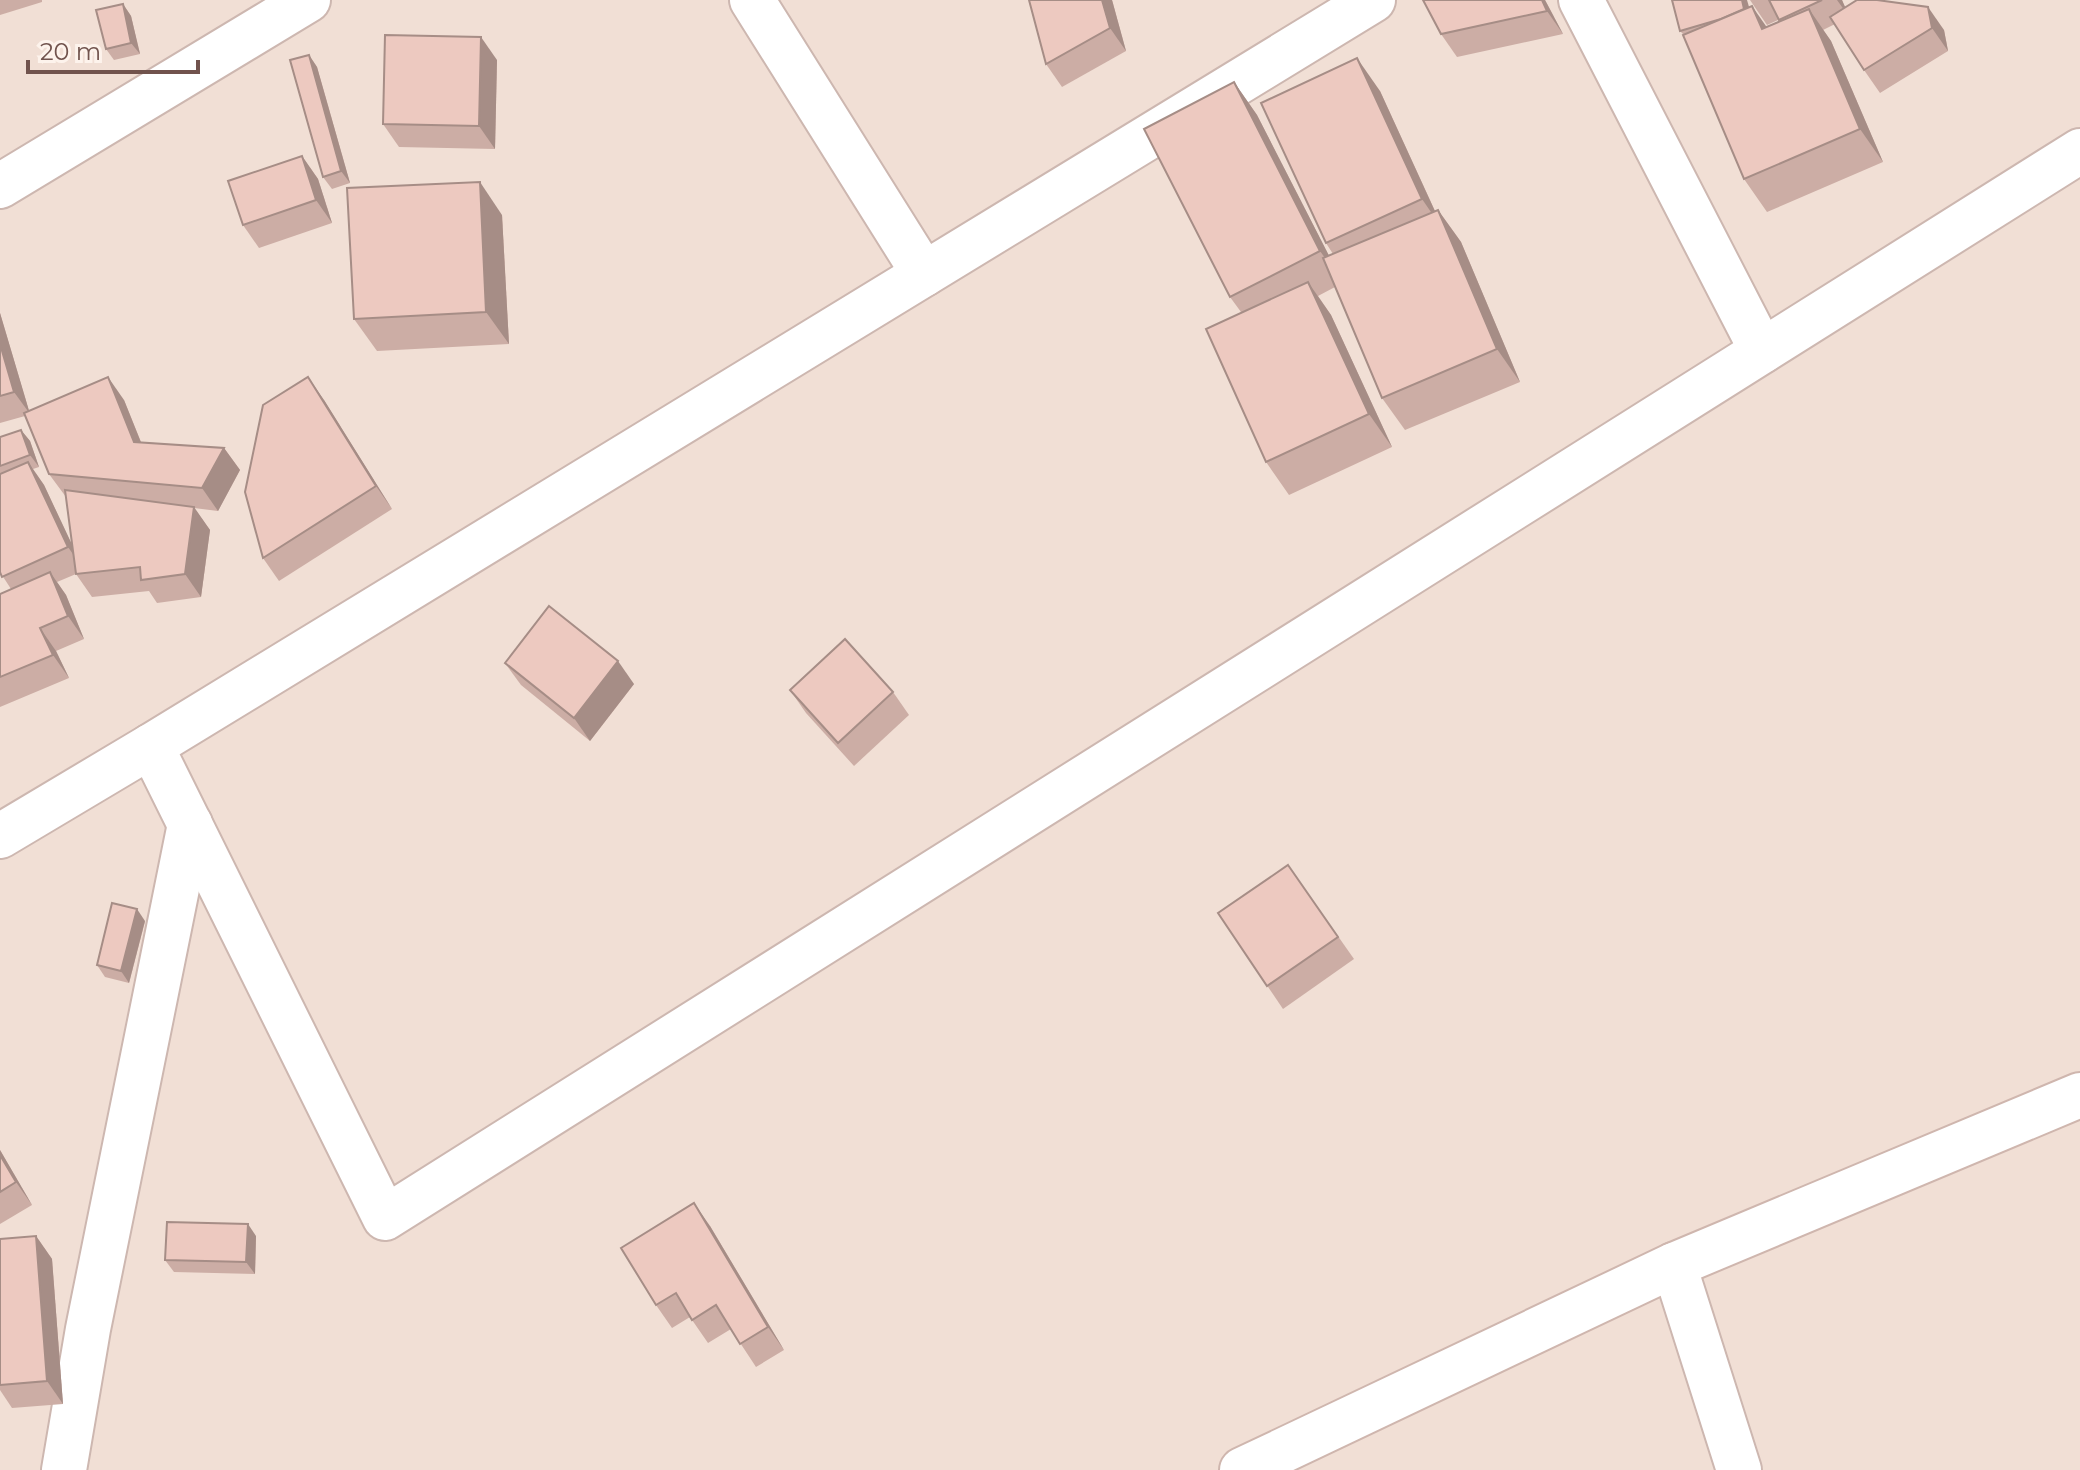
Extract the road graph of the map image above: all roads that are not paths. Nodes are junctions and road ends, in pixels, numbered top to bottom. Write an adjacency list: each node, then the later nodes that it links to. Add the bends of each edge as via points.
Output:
1 (308, 0): 6 (street)
2 (752, 0): 7 (street)
3 (1373, 0): 7 (street)
4 (1581, 0): 8 (street)
5 (2080, 151): 8 (street)
6 (0, 186)
7 (924, 274): 9 (street)
8 (1762, 351): 10 (street, via 385,1218)
9 (151, 746): 10 (street); 11 (street)
10 (190, 824): 14 (street)
11 (0, 836)
12 (2080, 1095): 13 (street)
13 (1674, 1265): 15 (street); 16 (street)
14 (64, 1470)
15 (1242, 1470)
16 (1739, 1470)

